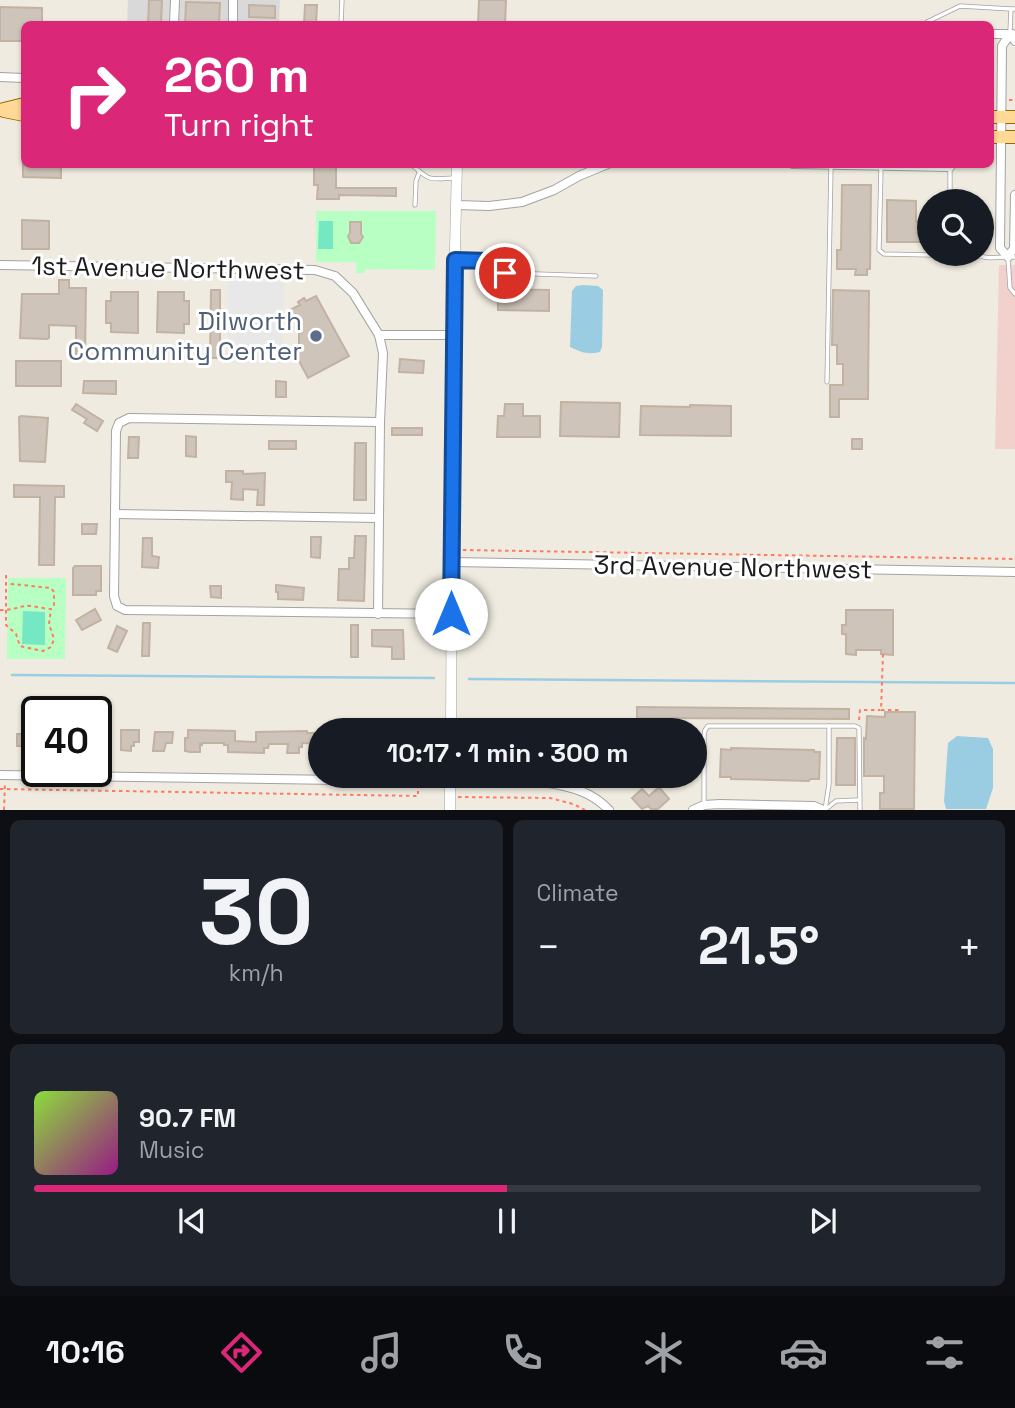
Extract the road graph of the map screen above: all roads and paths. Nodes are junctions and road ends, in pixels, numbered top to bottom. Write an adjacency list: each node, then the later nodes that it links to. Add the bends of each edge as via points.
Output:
1 (174, 0): 5 (street)
2 (233, 0): 6 (street)
3 (342, 0): 7 (lane)
4 (1013, 9): 8 (lane, via 960,6); 10 (lane)
5 (174, 21)
6 (233, 21)
7 (341, 21)
8 (930, 21)
9 (994, 34): 10 (street)
10 (1013, 36): 16 (street, via 1002,46)
11 (0, 77): 12 (street)
12 (21, 78)
13 (21, 105): 14 (main road)
14 (0, 110): 15 (main road)
15 (21, 114)
16 (996, 117): 17 (main road); 18 (street)
17 (1015, 117)
18 (996, 137): 19 (main road); 33 (street, via 1000,248)
19 (1015, 137)
20 (415, 168): 26 (lane)
21 (457, 168): 27 (street)
22 (598, 168): 31 (street, via 522,202)
23 (831, 168): 40 (lane)
24 (881, 168): 32 (lane, via 879,250)
25 (950, 168): 28 (lane)
26 (419, 173): 27 (lane, via 433,179); 30 (lane)
27 (456, 178): 31 (street)
28 (950, 189)
29 (1015, 195): 33 (street)
30 (415, 205)
31 (456, 205): 34 (street)
32 (917, 254)
33 (1011, 257): 37 (lane, via 1010,288)
34 (455, 260): 36 (lane, via 489,261 505,273); 39 (street)
35 (0, 265): 38 (street, 1st Avenue Northwest, via 315,270 335,276 353,293)
36 (596, 276)
37 (1015, 294)
38 (379, 335): 39 (street); 41 (street, via 383,353)
39 (453, 335): 44 (street)
40 (827, 382)
41 (380, 422): 42 (street, via 129,418 119,422 116,431); 43 (street)
42 (115, 514): 43 (street); 53 (street, via 114,596 117,606 125,610)
43 (379, 518): 53 (street)
44 (452, 549): 45 (path); 46 (street)
45 (1015, 559)
46 (452, 562): 47 (street, 3rd Avenue Northwest); 54 (street)
47 (1015, 572)
48 (6, 575): 49 (path)
49 (6, 584): 50 (path, via 52,588); 52 (path)
50 (51, 609): 52 (path); 52 (path, via 54,644 43,651 20,646 16,634 6,627)
51 (0, 610): 52 (path)
52 (6, 610)
53 (378, 614): 54 (street)
54 (451, 614): 58 (street)
55 (883, 654): 56 (path)
56 (881, 710): 57 (path); 60 (path, via 860,710)
57 (899, 712)
58 (451, 718)
59 (828, 726): 60 (lane); 70 (lane, via 708,726); 76 (lane)
60 (859, 728): 69 (lane)
61 (2, 775): 62 (street); 67 (path)
62 (308, 779)
63 (418, 788): 67 (path, via 418,796)
64 (450, 788): 68 (street)
65 (572, 788): 74 (street, via 600,800)
66 (0, 789): 67 (path)
67 (5, 789): 71 (path)
68 (450, 797): 72 (street); 73 (path, via 550,798)
69 (859, 800): 76 (lane, via 836,801); 77 (lane)
70 (704, 805): 75 (street); 76 (street, via 814,806)
71 (4, 810)
72 (450, 810)
73 (585, 810)
74 (608, 810)
75 (693, 810)
76 (825, 810)
77 (860, 810)

